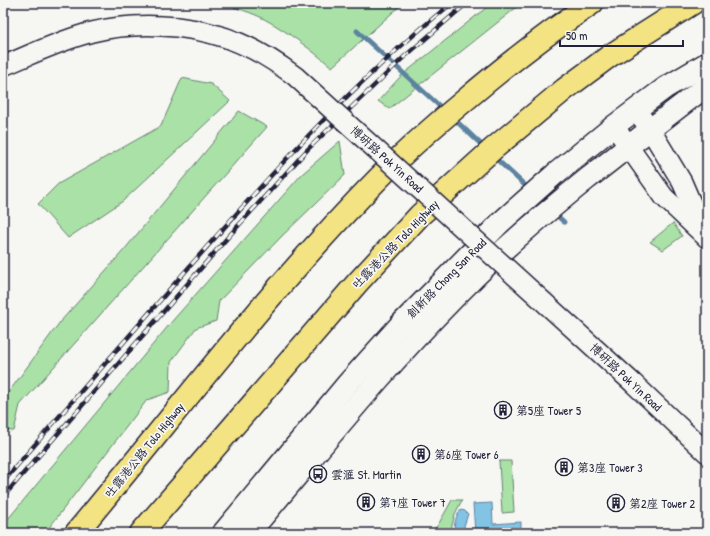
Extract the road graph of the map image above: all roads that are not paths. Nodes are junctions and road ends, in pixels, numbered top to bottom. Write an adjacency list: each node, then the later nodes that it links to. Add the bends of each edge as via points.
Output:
1 (592, 3): 12 (highway, 吐露港公路 Tolo Highway, via 530,46 415,142 376,180 256,314)
2 (693, 3): 13 (highway, 吐露港公路 Tolo Highway, via 610,55 565,89 420,215 358,282)
3 (707, 63): 6 (main road, 創新路 Chong San Road, via 665,88)
4 (3, 66): 11 (street, 博研路 Pok Yin Road, bridge, via 92,32 156,25 203,30 227,37 273,59 296,76)
5 (707, 86): 8 (main road, 創新路 Chong San Road)
6 (636, 110): 7 (main road, 創新路 Chong San Road); 8 (street)
7 (614, 126): 9 (street); 14 (main road, 創新路 Chong San Road, via 500,223 400,325 348,383)
8 (650, 129): 9 (main road, 創新路 Chong San Road); 10 (street, via 682,182)
9 (628, 146): 10 (street, via 664,197); 15 (main road, 創新路 Chong San Road, via 516,237 416,337)
10 (706, 238)
11 (707, 453)
12 (76, 533)
13 (142, 533)
14 (223, 533)
15 (249, 533)

